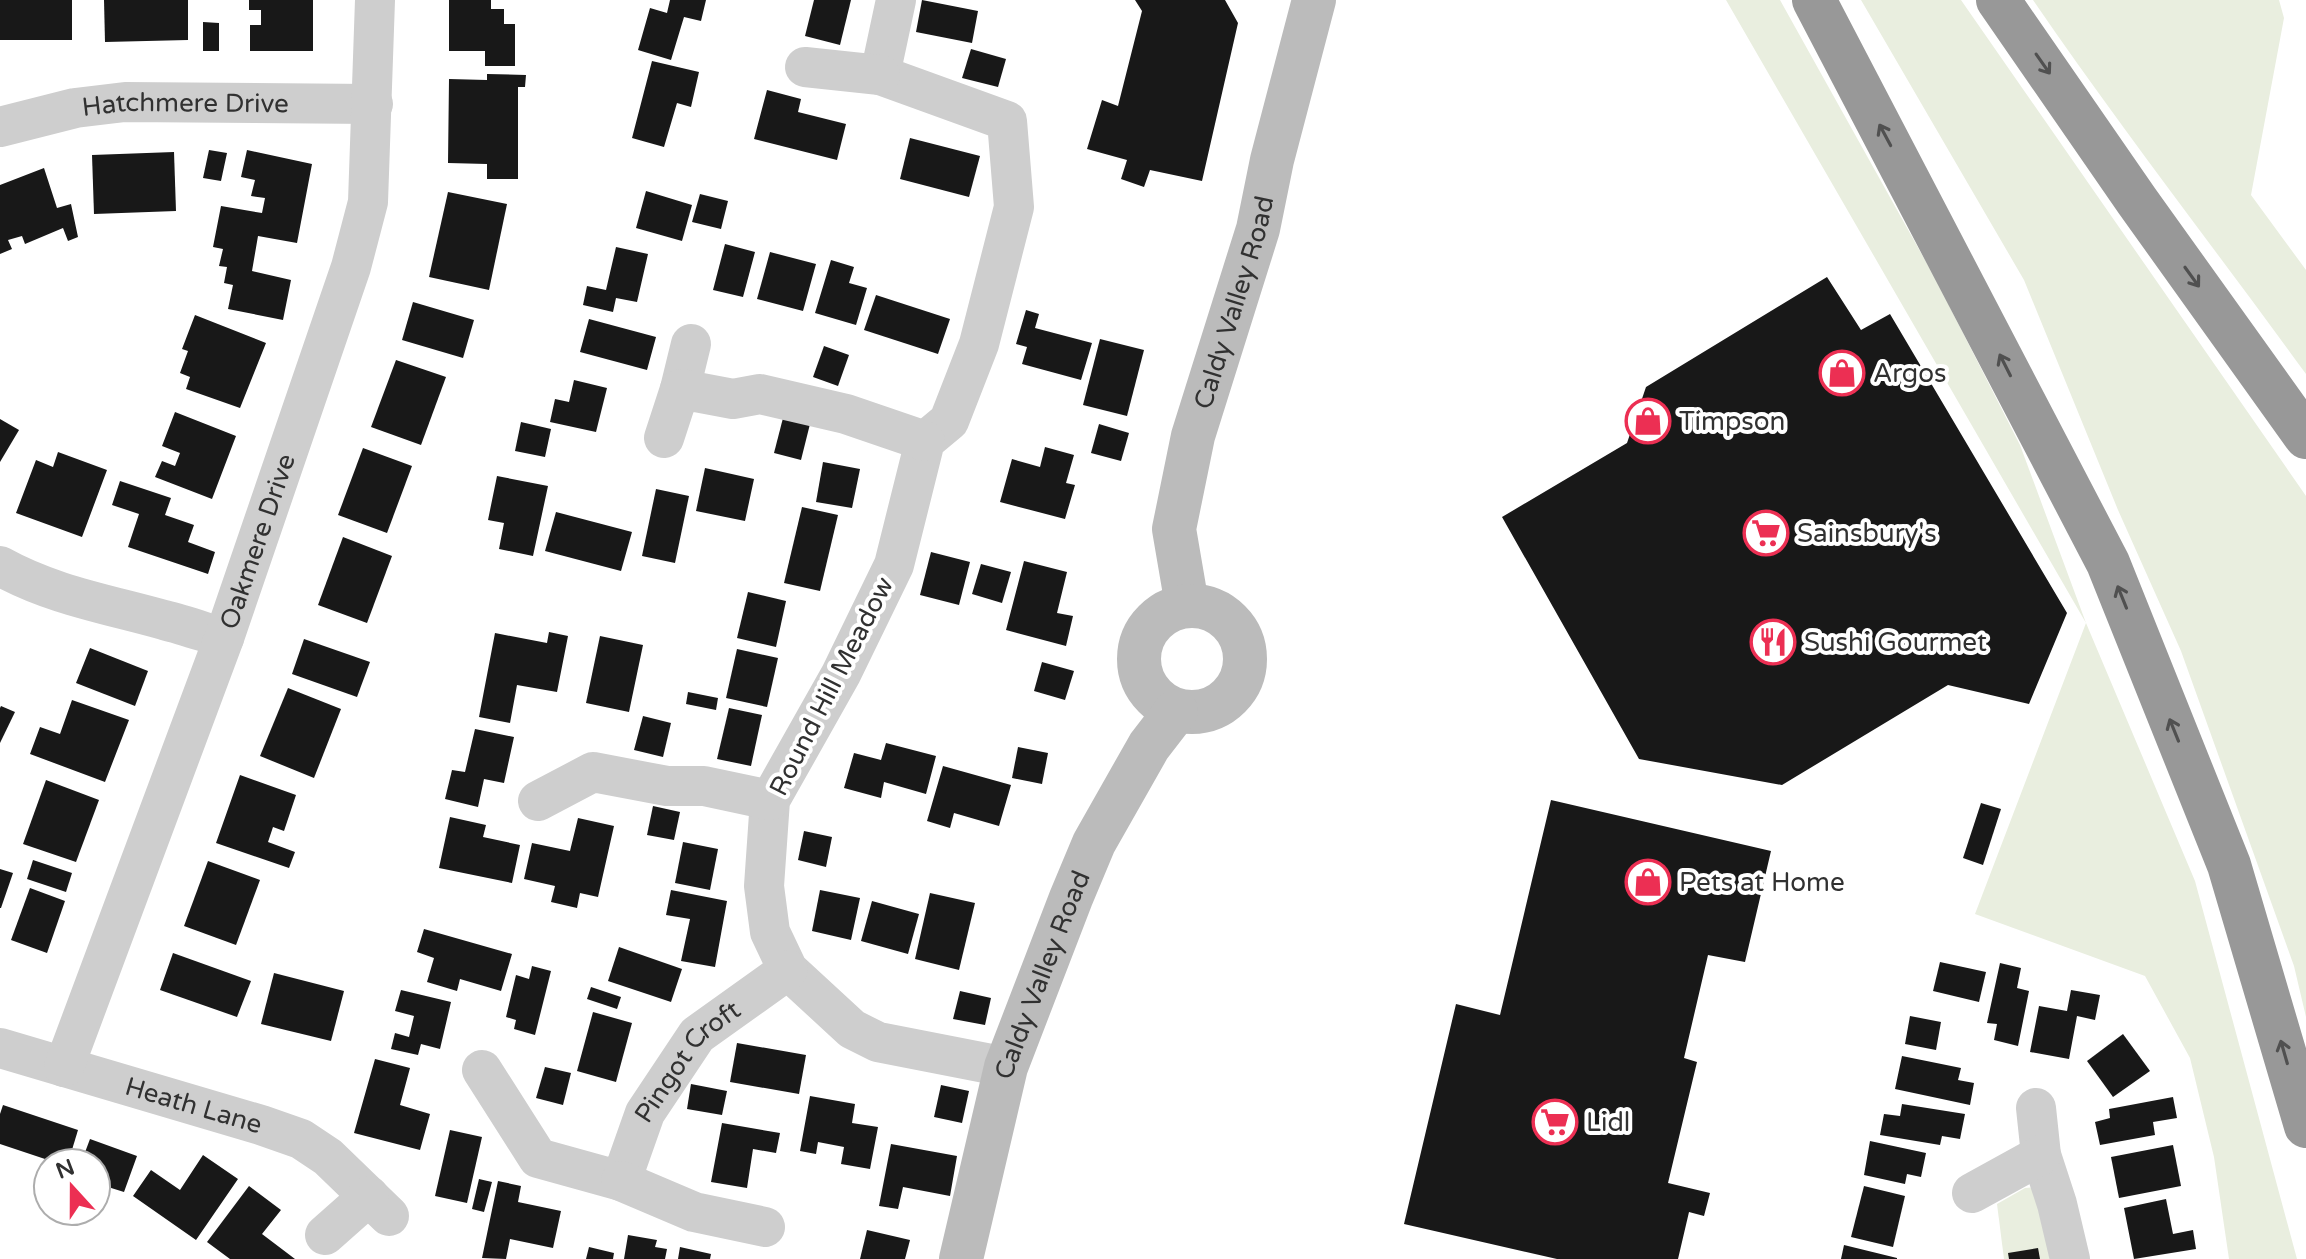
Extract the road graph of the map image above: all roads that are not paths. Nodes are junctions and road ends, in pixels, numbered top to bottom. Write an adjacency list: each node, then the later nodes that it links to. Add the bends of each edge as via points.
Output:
1 (375, 0): 8 (street, Oakmere Drive)
2 (896, 0): 7 (street)
3 (1314, 0): 16 (street, Caldy Valley Road, via 1258,229 1193,436 1174,529)
4 (1814, 0): 27 (highway, one-way to 4, via 2229,865 2108,563)
5 (1998, 0): 12 (highway, one-way to 12)
6 (805, 67): 7 (street, Round Hill Meadow)
7 (880, 75): 14 (street, Round Hill Meadow, via 1007,121 1014,207 983,329 949,421)
8 (373, 104): 9 (street, Hatchmere Drive, via 125,102); 17 (street, Oakmere Drive, via 368,202 351,267)
9 (0, 127)
10 (691, 344): 11 (street)
11 (680, 389): 13 (street); 14 (street, via 733,399 760,394 846,414)
12 (2306, 437)
13 (664, 438)
14 (925, 441): 19 (street, Round Hill Meadow, via 894,565)
15 (0, 566): 17 (street, via 78,599)
16 (1187, 605): 18 (street, via 1163,613 1146,630 1138,654 1141,678 1155,699); 18 (street, via 1217,612 1240,633 1246,664 1238,687 1222,704 1200,713)
17 (224, 638): 23 (street, Oakmere Drive)
18 (1176, 711): 24 (street, Caldy Valley Road, via 1149,746 1094,843)
19 (770, 800): 20 (street, via 593,772); 21 (street, Round Hill Meadow, via 764,886 770,932)
20 (538, 801)
21 (788, 970): 24 (street, Round Hill Meadow, via 852,1029 878,1042); 29 (street, Pingot Croft, via 697,1035 645,1113)
22 (0, 1048): 23 (street, Heath Lane)
23 (64, 1067): 32 (street, Heath Lane, via 301,1139 379,1206)
24 (1006, 1067): 33 (street, Caldy Valley Road)
25 (482, 1070): 29 (street, via 538,1158)
26 (2036, 1108): 28 (street)
27 (2306, 1126)
28 (2041, 1155): 30 (street); 34 (street)
29 (621, 1181): 31 (street, via 694,1212)
30 (1972, 1193)
31 (765, 1227)
32 (325, 1235)
33 (961, 1259)
34 (2070, 1259)

